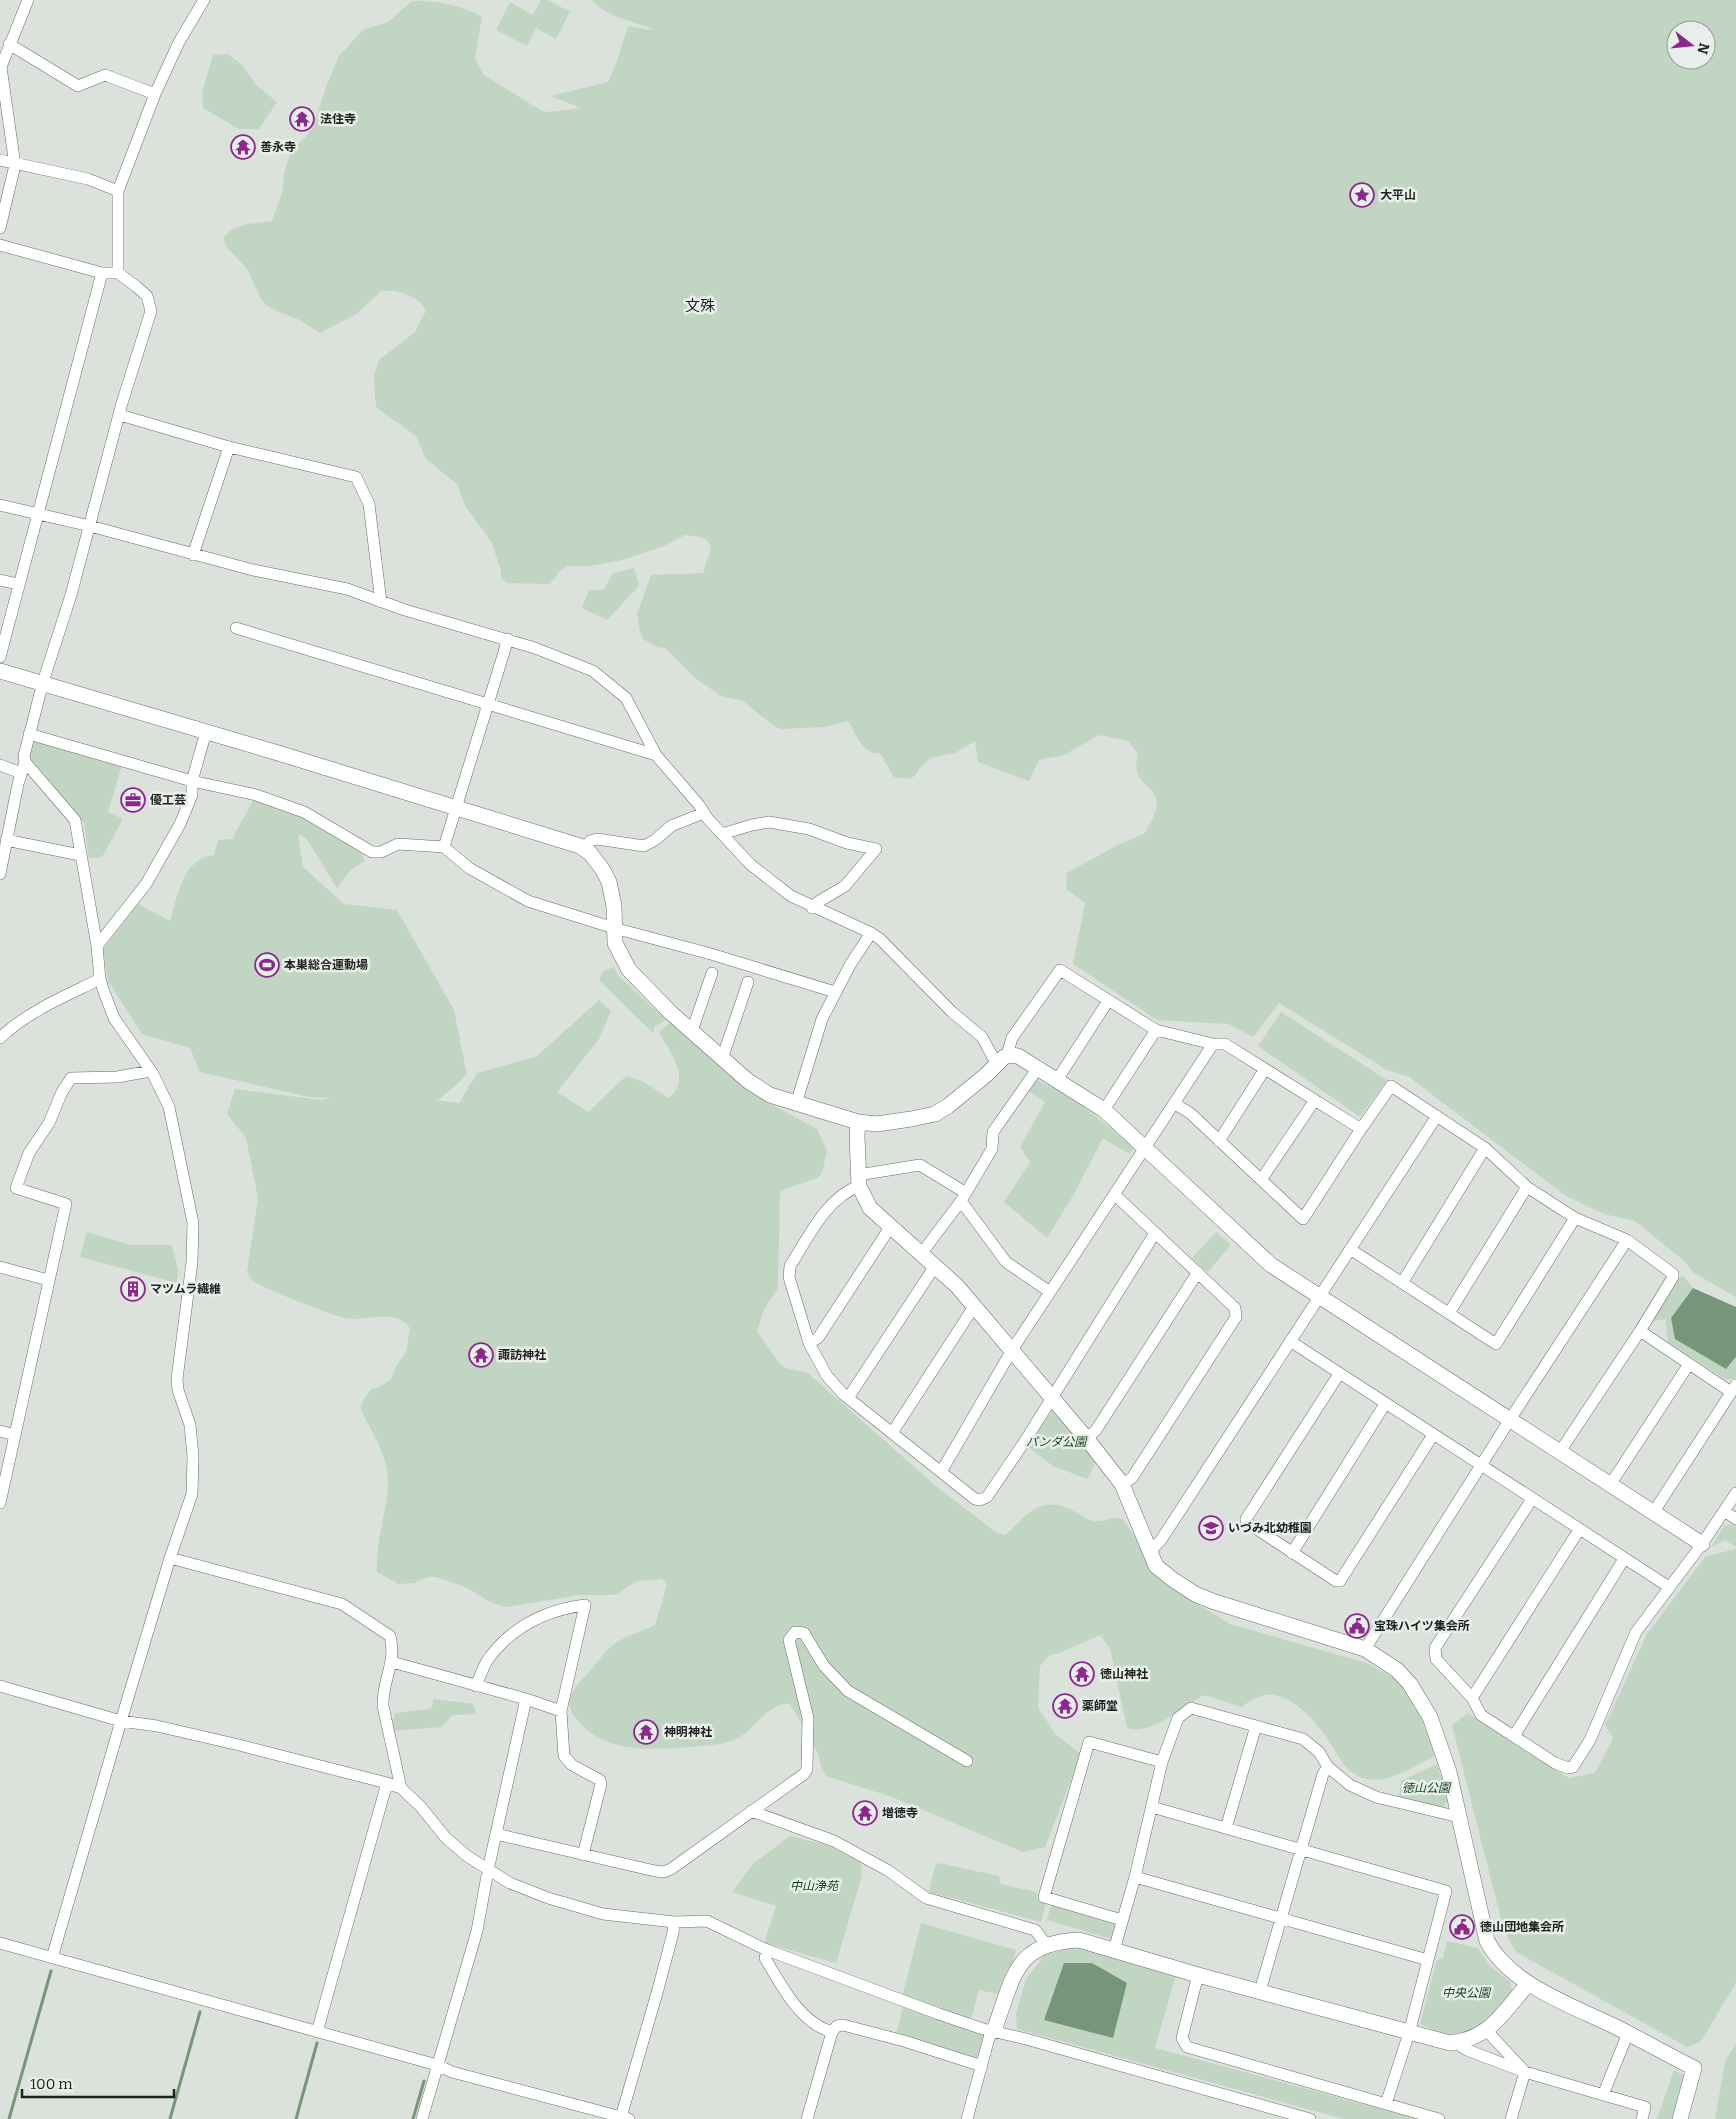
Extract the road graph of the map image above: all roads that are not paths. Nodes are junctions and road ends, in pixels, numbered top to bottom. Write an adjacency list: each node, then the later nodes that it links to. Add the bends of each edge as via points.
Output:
1 (28, 0): 3 (street)
2 (204, 0): 4 (street, via 179,42)
3 (10, 44): 4 (street, via 78,86 105,75); 6 (street, via 1,67)
4 (155, 94): 7 (street)
5 (0, 160): 6 (street)
6 (15, 164): 7 (street, via 88,179); 8 (street)
7 (118, 191): 11 (street)
8 (0, 228)
9 (0, 245): 10 (street)
10 (102, 273): 11 (street); 15 (street)
11 (118, 273): 12 (street, via 147,296 151,311)
12 (120, 415): 13 (street); 16 (street)
13 (229, 446): 17 (street); 20 (street, via 356,477 368,504)
14 (0, 505): 15 (street)
15 (38, 515): 16 (street); 19 (street)
16 (90, 526): 17 (street); 25 (street)
17 (193, 554): 20 (street, via 347,589)
18 (0, 580): 19 (street)
19 (18, 584): 23 (street)
20 (381, 602): 22 (street)
21 (236, 628): 26 (street)
22 (508, 639): 26 (street); 29 (street, via 593,671 626,698)
23 (0, 657)
24 (0, 671): 25 (street)
25 (43, 682): 27 (street); 28 (street)
26 (486, 705): 29 (street); 33 (street)
27 (206, 732): 32 (street); 33 (street)
28 (30, 734): 31 (street); 32 (street)
29 (656, 755): 34 (street)
30 (0, 765): 31 (street)
31 (23, 768): 36 (street); 39 (street, via 75,820)
32 (192, 781): 37 (street, via 256,795 304,812 372,852 381,852 398,844); 44 (street, via 192,795 169,846 146,884)
33 (457, 808): 37 (street); 38 (street, via 543,833)
34 (704, 813): 35 (street); 38 (street, via 670,826 644,846 597,839 590,841)
35 (722, 834): 41 (street, via 763,876); 41 (street, via 769,822 809,829 847,843 876,849 845,886)
36 (4, 835): 39 (street); 40 (street)
37 (444, 847): 42 (street, via 469,868 528,901)
38 (584, 849): 42 (street, via 610,882)
39 (80, 856): 44 (street)
40 (0, 874)
41 (812, 908): 43 (street)
42 (614, 928): 48 (street); 51 (street, via 615,943 629,970)
43 (871, 933): 48 (street); 55 (street, via 982,1037)
44 (97, 946): 46 (street)
45 (712, 973): 51 (street)
46 (100, 978): 52 (street, via 36,1012); 58 (street, via 114,1018)
47 (748, 982): 54 (street)
48 (835, 992): 61 (street, via 822,1019)
49 (1108, 1001): 50 (street); 55 (street, via 1060,970 1012,1038); 59 (street)
50 (1156, 1030): 53 (street); 63 (street)
51 (692, 1031): 54 (street)
52 (0, 1038)
53 (1213, 1044): 57 (street, via 1225,1044); 62 (street)
54 (722, 1059): 61 (street, via 770,1095)
55 (1002, 1060): 56 (street, via 1018,1056); 65 (street, via 974,1086 935,1114 877,1124)
56 (1038, 1068): 59 (street); 74 (street, via 993,1132 992,1150)
57 (1265, 1069): 60 (street); 67 (street)
58 (150, 1071): 84 (street, via 117,1077 71,1078 49,1123 29,1153 16,1188 66,1204); 121 (street, via 169,1107 193,1223 192,1268 177,1379 190,1425 192,1494)
59 (1057, 1080): 63 (street)
60 (1315, 1100): 66 (street); 70 (street)
61 (796, 1104): 65 (street)
62 (1175, 1104): 67 (street, via 1190,1113); 68 (street)
63 (1104, 1110): 68 (street)
64 (1436, 1116): 66 (street, via 1391,1086); 69 (street); 79 (street)
65 (858, 1122): 71 (street)
66 (1361, 1129): 70 (street, via 1303,1219)
67 (1219, 1141): 70 (street)
68 (1145, 1147): 73 (street); 87 (street, via 1271,1265)
69 (1485, 1148): 72 (street); 85 (street)
70 (1261, 1180)
71 (859, 1181): 74 (street, via 920,1165); 76 (street, via 870,1208); 92 (street, via 828,1208 790,1266 789,1277)
72 (1527, 1187): 75 (street); 89 (street)
73 (1115, 1195): 77 (street); 86 (street)
74 (963, 1197): 80 (street); 86 (street, via 1006,1262)
75 (1575, 1218): 78 (street); 89 (street, via 1496,1344)
76 (891, 1226): 80 (street); 92 (street, via 818,1338)
77 (1155, 1233): 83 (street); 97 (street)
78 (1627, 1240): 90 (street, via 1673,1274); 100 (street)
79 (1350, 1249): 85 (street); 87 (street)
80 (921, 1254): 81 (street)
81 (935, 1266): 88 (street); 98 (street)
82 (0, 1267): 84 (street)
83 (1198, 1272): 105 (street, via 1096,1430); 109 (street, via 1235,1308 1236,1317 1132,1478)
84 (48, 1280): 103 (street)
85 (1402, 1283): 89 (street)
86 (1050, 1292): 93 (street)
87 (1318, 1297): 91 (street); 100 (street)
88 (975, 1305): 93 (street); 102 (street)
89 (1448, 1313)
90 (1640, 1331): 94 (street); 106 (street)
91 (1290, 1342): 95 (street); 119 (street, via 1161,1540)
92 (809, 1343): 98 (street, via 827,1376)
93 (1012, 1350): 97 (street); 108 (street)
94 (1688, 1364): 96 (street); 110 (street)
95 (1339, 1374): 99 (street); 120 (street, via 1246,1519)
96 (1734, 1389): 115 (street)
97 (1052, 1397): 105 (street); 108 (street, via 987,1496 975,1499)
98 (848, 1398): 102 (street)
99 (1385, 1404): 104 (street); 120 (street)
100 (1509, 1421): 106 (street); 107 (street)
101 (0, 1431): 103 (street)
102 (892, 1433): 108 (street)
103 (15, 1435): 113 (street)
104 (1433, 1435): 107 (street); 120 (street, via 1340,1580 1336,1581)
105 (1086, 1440): 109 (street)
106 (1559, 1453): 110 (street)
107 (1481, 1465): 112 (street); 124 (street)
108 (940, 1472)
109 (1122, 1484): 119 (street)
110 (1610, 1485): 115 (street)
111 (1736, 1494): 114 (street)
112 (1532, 1499): 117 (street); 128 (street, via 1435,1648 1436,1660)
113 (0, 1503)
114 (1724, 1511): 116 (street); 118 (street)
115 (1653, 1513): 118 (street)
116 (1736, 1519)
117 (1579, 1530): 122 (street); 128 (street)
118 (1702, 1544): 123 (street)
119 (1149, 1552): 124 (street, via 1156,1566 1195,1594)
120 (1292, 1553)
121 (170, 1558): 125 (street, via 342,1604 390,1636); 131 (street)
122 (1624, 1559): 123 (street); 133 (street)
123 (1669, 1587): 133 (street, via 1636,1632 1590,1740 1572,1767 1556,1763)
124 (1365, 1649): 141 (street, via 1397,1670 1423,1702 1449,1772)
125 (392, 1662): 127 (street); 138 (street, via 382,1706)
126 (0, 1686): 131 (street)
127 (476, 1686): 129 (street); 130 (street, via 488,1660 503,1641 526,1623 560,1608 584,1605)
128 (1472, 1698): 133 (street, via 1481,1715)
129 (526, 1699): 130 (street); 143 (street)
130 (561, 1711): 145 (street, via 564,1756 602,1784)
131 (121, 1721): 137 (street, via 239,1745); 155 (street)
132 (1256, 1726): 135 (street, via 1191,1708 1178,1718); 136 (street, via 1303,1739 1319,1752); 142 (street)
133 (1514, 1736)
134 (967, 1761): 140 (street, via 848,1691 824,1666 804,1633 794,1632 789,1640 808,1718 808,1764 804,1774)
135 (1162, 1762): 139 (street); 149 (street, via 1088,1742 1044,1897)
136 (1328, 1767): 141 (street, via 1350,1785 1376,1797); 144 (street, via 1323,1774)
137 (387, 1783): 138 (street); 162 (street)
138 (401, 1788): 146 (street, via 446,1838)
139 (1152, 1808): 142 (street); 147 (street)
140 (751, 1811): 145 (street, via 664,1872); 152 (street, via 841,1844 889,1871 926,1898 1035,1930)
141 (1459, 1817): 158 (street, via 1487,1941 1499,1960)
142 (1226, 1828): 144 (street)
143 (496, 1834): 145 (street); 146 (street)
144 (1302, 1849): 148 (street); 156 (street, via 1446,1891)
145 (583, 1855)
146 (488, 1870): 150 (street, via 548,1898 603,1914); 167 (street, via 477,1931)
147 (1135, 1877): 148 (street); 149 (street)
148 (1282, 1918): 156 (street); 159 (street)
149 (1122, 1920): 154 (street)
150 (674, 1922): 153 (street, via 706,1921); 172 (street)
151 (0, 1943): 155 (street)
152 (1046, 1944): 154 (street, via 1079,1940); 160 (street, via 1026,1956 1020,1965)
153 (767, 1950): 160 (street, via 939,2014); 163 (street, via 765,1958 798,2008 814,2025)
154 (1114, 1950): 157 (street)
155 (52, 1958): 162 (street)
156 (1428, 1960): 164 (street)
157 (1198, 1975): 159 (street); 171 (street, via 1182,2038 1187,2047)
158 (1528, 1984): 161 (street); 165 (street)
159 (1260, 1991): 164 (street)
160 (994, 2030): 168 (street); 176 (street)
161 (1487, 2031): 166 (street); 169 (street)
162 (317, 2032): 167 (street)
163 (832, 2032): 168 (street, via 843,2025 904,2040); 174 (street)
164 (1409, 2033): 166 (street, via 1450,2043); 171 (street)
165 (1628, 2033): 170 (street); 180 (street, via 1694,2068)
166 (1460, 2042): 169 (street, via 1467,2050)
167 (437, 2064): 172 (street, via 452,2072); 173 (street)
168 (982, 2066): 175 (street)
169 (1525, 2072): 170 (street); 178 (street)
170 (1603, 2095): 179 (street, via 1645,2107)
171 (1386, 2104): 177 (street)
172 (625, 2118)
173 (422, 2119)
174 (807, 2119)
175 (968, 2119)
176 (1310, 2119)
177 (1439, 2119)
178 (1511, 2119)
179 (1642, 2119)
180 (1680, 2119)

